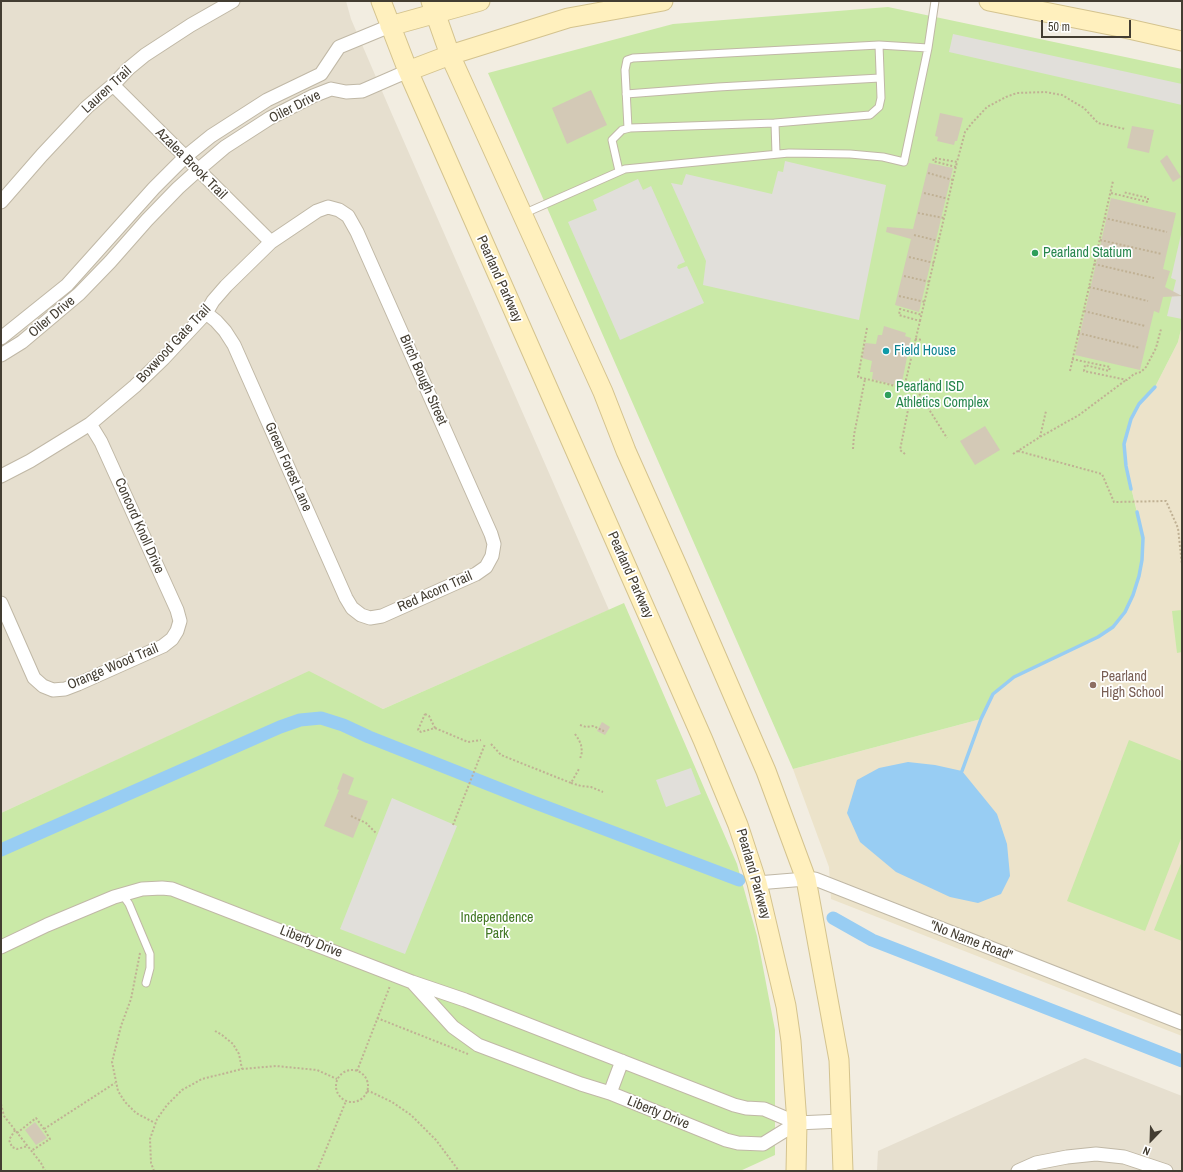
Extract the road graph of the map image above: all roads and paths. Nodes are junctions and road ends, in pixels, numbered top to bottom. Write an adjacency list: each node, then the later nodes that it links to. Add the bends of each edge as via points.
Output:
1 (232, 1): 15 (street, Lauren Trail, via 146,55)
2 (381, 1): 8 (main road, Pearland Parkway)
3 (480, 1): 7 (main road, Oiler Drive)
4 (663, 1): 12 (main road, Oiler Drive, via 568,18)
5 (935, 1): 11 (lane)
6 (989, 1): 9 (main road)
7 (434, 7): 8 (main road, Oiler Drive); 12 (main road)
8 (390, 26): 13 (main road, Pearland Parkway); 21 (street, Oiler Drive, via 339,47 321,74 267,100)
9 (1182, 41)
10 (879, 45): 11 (lane); 14 (lane); 16 (lane, via 633,58 627,60 625,70)
11 (928, 48): 20 (lane, via 904,162 850,154)
12 (450, 55): 13 (main road, Oiler Drive); 36 (main road)
13 (408, 71): 24 (street, Oiler Drive, via 362,91 346,92 332,88 301,102 225,147); 109 (main road, Pearland Parkway, via 703,740 738,825)
14 (880, 78): 16 (lane); 17 (lane, via 879,107 870,115)
15 (113, 85): 21 (street, Azalea Brook Trail); 33 (street, Lauren Trail, via 87,107)
16 (626, 94): 18 (lane)
17 (775, 123): 18 (lane); 20 (lane)
18 (628, 128): 25 (lane, via 612,140)
19 (1124, 129): 22 (path, via 1098,123 1084,108 1062,96 1045,92 1017,93 987,107 972,123 965,132)
20 (776, 154): 25 (lane, via 655,165)
21 (185, 157): 24 (street, Azalea Brook Trail); 63 (street, Oiler Drive, via 67,285)
22 (957, 162): 23 (path); 23 (path, via 934,158 933,161)
23 (956, 167): 27 (path)
24 (198, 170): 43 (street, Azalea Brook Trail); 67 (street, Oiler Drive, via 147,220 79,294 22,342)
25 (619, 171): 36 (lane)
26 (928, 173): 27 (path)
27 (953, 180): 32 (path)
28 (1113, 181): 31 (path)
29 (1123, 192): 31 (path, via 1148,198 1148,202)
30 (924, 193): 32 (path)
31 (1110, 193): 38 (path)
32 (949, 199): 37 (path)
33 (1, 202)
34 (339, 210): 43 (street, Boxwood Gate Trail, via 328,206 317,211); 89 (street, Birch Bough Street, via 348,216 357,232 491,534 494,544)
35 (918, 213): 37 (path)
36 (523, 214): 108 (main road, via 603,392 626,451 766,771)
37 (944, 218): 42 (path)
38 (1104, 218): 39 (path); 41 (path)
39 (1167, 232)
40 (914, 235): 42 (path)
41 (1100, 240): 44 (path); 47 (path)
42 (939, 241): 46 (path)
43 (271, 242): 56 (street, Boxwood Gate Trail, via 226,286)
44 (1162, 254)
45 (909, 257): 46 (path)
46 (934, 263): 50 (path)
47 (1094, 264): 49 (path); 51 (path)
48 (904, 276): 50 (path)
49 (1154, 278)
50 (930, 282): 54 (path)
51 (1089, 287): 53 (path); 55 (path)
52 (899, 296): 54 (path)
53 (1148, 301)
54 (925, 302): 57 (path)
55 (1083, 311): 59 (path); 62 (path)
56 (206, 313): 79 (street, Boxwood Gate Trail, via 135,386); 92 (street, Green Forest Lane, via 225,331 234,345 346,598 360,615)
57 (922, 315): 58 (path); 58 (path, via 900,310 898,315)
58 (920, 321): 64 (path)
59 (1145, 326)
60 (867, 328): 72 (path, via 858,377)
61 (1161, 329): 74 (path, via 1156,348 1146,367)
62 (1078, 333): 66 (path); 68 (path)
63 (1, 338)
64 (915, 339): 65 (path); 76 (path)
65 (922, 340)
66 (1140, 348)
67 (1, 355)
68 (1072, 358): 69 (path); 70 (path, via 1110,367)
69 (1070, 371)
70 (1109, 371): 71 (path); 71 (path, via 1085,365 1084,371)
71 (1107, 376): 74 (path)
72 (865, 379): 76 (path); 82 (path)
73 (930, 379): 75 (path)
74 (1127, 380): 80 (path, via 1079,415)
75 (915, 387): 76 (path); 81 (path)
76 (904, 388)
77 (909, 405): 84 (path, via 900,450)
78 (1046, 410): 80 (path)
79 (90, 424): 86 (street, Boxwood Gate Trail); 93 (street, Concord Knoll Drive, via 101,442 177,610 180,621)
80 (1040, 437): 83 (path)
81 (948, 438)
82 (853, 449)
83 (1018, 451): 85 (path); 87 (path, via 1102,474 1114,502 1166,502)
84 (905, 454)
85 (1013, 454)
86 (1, 476)
87 (1178, 528): 88 (path); 90 (path)
88 (1182, 528)
89 (492, 556): 92 (street, Red Acorn Trail, via 486,567 476,574 382,616)
90 (1182, 565)
91 (1, 604): 93 (street, Orange Wood Trail, via 34,678 42,686 53,690 78,684 163,646)
92 (370, 618)
93 (177, 631)
94 (580, 725): 96 (path, via 594,726 602,731)
95 (435, 728): 95 (path, via 429,716 425,714 418,730 421,732); 98 (path, via 468,742)
96 (604, 728)
97 (574, 734): 101 (path, via 581,745)
98 (481, 740)
99 (485, 744): 106 (path)
100 (491, 744): 103 (path, via 502,755)
101 (580, 759)
102 (579, 769): 103 (path)
103 (571, 783): 104 (path)
104 (603, 792)
105 (351, 816): 107 (path)
106 (454, 825)
107 (377, 834)
108 (806, 879): 109 (street, "No Name Road"); 117 (street, "No Name Road", via 815,879); 129 (main road, via 839,1060)
109 (757, 883): 131 (main road, Pearland Parkway, via 786,1006)
110 (122, 894): 111 (lane); 112 (street, Liberty Drive); 113 (street, Liberty Drive, via 162,888 185,893)
111 (143, 936): 114 (lane, via 150,954); 124 (path, via 131,999 112,1062)
112 (1, 947)
113 (412, 982): 120 (street, Liberty Drive); 126 (street, via 453,1027 478,1045)
114 (146, 983)
115 (391, 983): 116 (path)
116 (378, 1018): 119 (path); 122 (path)
117 (1182, 1023)
118 (215, 1031): 121 (path, via 233,1044 240,1054)
119 (474, 1056)
120 (622, 1061): 126 (street, Liberty Drive); 131 (street, Liberty Drive, via 722,1101 746,1108 764,1109)
121 (242, 1069): 123 (path, via 298,1067 317,1070); 130 (path, via 202,1079 182,1090 167,1105)
122 (357, 1071): 123 (path, via 345,1072); 125 (path, via 367,1081)
123 (337, 1079): 127 (path, via 335,1084 338,1094)
124 (115, 1083): 130 (path, via 125,1102 136,1113); 132 (path)
125 (367, 1091): 127 (path, via 361,1100); 140 (path, via 392,1102 412,1115 436,1140)
126 (610, 1093): 131 (street, Liberty Drive, via 738,1144 763,1144)
127 (346, 1101): 139 (path)
128 (1, 1104): 133 (path, via 4,1116)
129 (841, 1121): 131 (street); 142 (main road)
130 (155, 1123): 138 (path, via 150,1139)
131 (797, 1123): 141 (main road, Pearland Parkway)
132 (44, 1129): 134 (path, via 36,1118); 136 (path, via 50,1138)
133 (15, 1130): 134 (path); 135 (path, via 9,1140 12,1147 17,1149)
134 (17, 1133): 135 (path)
135 (28, 1146): 136 (path)
136 (32, 1151): 137 (path)
137 (45, 1171)
138 (154, 1171)
139 (317, 1171)
140 (459, 1171)
141 (796, 1171)
142 (843, 1171)
143 (1018, 1171): 144 (street, via 1036,1163 1096,1154 1124,1157)
144 (1166, 1171)

